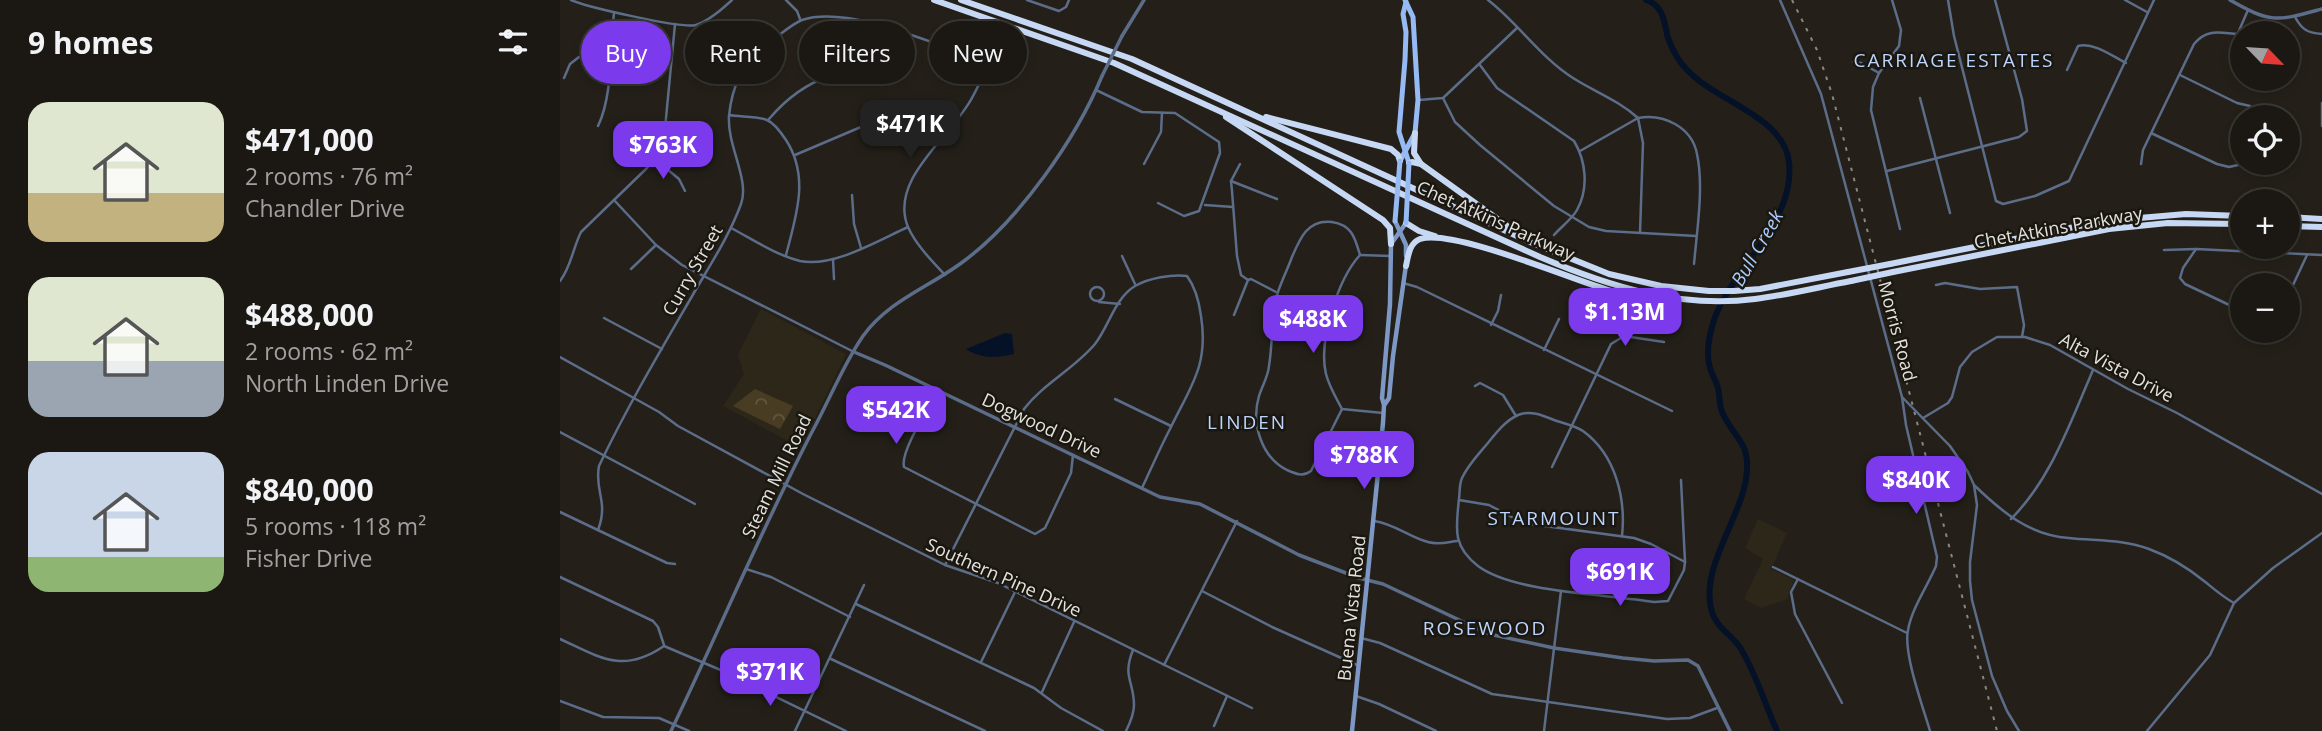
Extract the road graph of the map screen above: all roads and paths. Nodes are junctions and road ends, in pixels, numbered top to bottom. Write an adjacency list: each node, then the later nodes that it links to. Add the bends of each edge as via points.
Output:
1 (571, 0): 21 (street)
2 (733, 0): 29 (street, via 693,26)
3 (786, 0): 25 (street)
4 (934, 0): 51 (highway, Chet Atkins Parkway, via 1114,63)
5 (961, 0): 45 (highway, Chet Atkins Parkway, via 1132,59)
6 (1027, 0): 18 (street)
7 (1069, 0): 18 (street, via 1059,11)
8 (1144, 0): 44 (street, Steam Mill Road, bridge)
9 (1488, 0): 30 (street)
10 (1780, 0): 147 (street, Morris Road, via 1821,93)
11 (1892, 0): 39 (street, via 1901,30 1899,47)
12 (1948, 0): 62 (street)
13 (1996, 0): 62 (street, via 2028,124 2019,137)
14 (2125, 0): 22 (street)
15 (2154, 0): 22 (street)
16 (2230, 0): 20 (street)
17 (1405, 1): 48 (main road, Buena Vista Road, via 1413,17); 63 (main road, Buena Vista Road, via 1399,132)
18 (1041, 2)
19 (2322, 9): 23 (street)
20 (2248, 10): 23 (street, via 2262,17); 27 (street)
21 (614, 12): 24 (street); 29 (street)
22 (2147, 12): 36 (street)
23 (2295, 17): 32 (street, via 2311,34)
24 (613, 21)
25 (800, 21): 26 (street, Curry Street, via 830,16)
26 (854, 21)
27 (2243, 21)
28 (799, 22): 54 (street, Curry Street, via 748,61 733,91)
29 (675, 24): 67 (street, via 664,139)
30 (1517, 28): 37 (street); 55 (street, via 1571,76)
31 (2230, 33): 40 (street, via 2202,36)
32 (2322, 33)
33 (915, 38): 59 (street, Curry Street, via 981,61 984,70 966,110)
34 (581, 57): 41 (street, via 570,64)
35 (1853, 62): 39 (street)
36 (2126, 63): 38 (street, via 2084,44 2078,46); 62 (street, via 2069,181 2003,204 1996,201)
37 (1480, 65): 46 (street); 64 (street, via 1497,88 1574,141)
38 (2067, 70)
39 (1880, 74): 75 (street, via 1873,87 1871,110)
40 (2180, 75): 50 (street); 61 (street)
41 (564, 78)
42 (608, 84): 57 (street)
43 (810, 84): 56 (street)
44 (1096, 90): 53 (street, via 1142,112); 119 (street, Steam Mill Road, via 1072,136 1019,207 967,260)
45 (1208, 93): 68 (highway, via 1268,117 1391,149); 102 (highway, Chet Atkins Parkway)
46 (1443, 98): 48 (street); 86 (street, via 1455,122 1472,138)
47 (1920, 98): 66 (street)
48 (1418, 100): 60 (main road, Buena Vista Road)
49 (2322, 103): 52 (street)
50 (2246, 105)
51 (1210, 106): 103 (highway, via 1383,220 1390,228); 129 (highway, Chet Atkins Parkway, via 1582,274 1642,293)
52 (2322, 111): 58 (street)
53 (1162, 113): 70 (street, via 1161,132); 82 (street, via 1175,113 1219,142 1220,153)
54 (729, 116): 56 (street); 95 (street, Curry Street, via 728,134 744,190)
55 (1638, 118): 64 (street); 98 (street, via 1643,143); 100 (street, via 1670,121 1693,142 1698,165)
56 (768, 120): 65 (street)
57 (598, 126)
58 (2322, 126)
59 (951, 127): 65 (street, via 928,107 917,105); 93 (street, via 908,187)
60 (1415, 132): 63 (main road, Buena Vista Road); 72 (highway, via 1413,153)
61 (2151, 133): 73 (street); 74 (street)
62 (1984, 146): 66 (street)
63 (1405, 149): 68 (main road, Buena Vista Road); 69 (main road, Buena Vista Road)
64 (1580, 151): 86 (street, via 1584,184)
65 (795, 155): 108 (street, via 800,197)
66 (1935, 158): 75 (street); 84 (street)
67 (655, 159): 77 (street); 80 (street)
68 (1400, 161): 89 (main road, Buena Vista Road, bridge)
69 (1409, 163): 72 (highway); 90 (main road, Buena Vista Road, bridge)
70 (1144, 164)
71 (1240, 164): 76 (street)
72 (1421, 164): 102 (highway)
73 (2141, 164)
74 (2230, 167)
75 (1887, 171): 96 (street)
76 (1231, 181): 79 (street); 83 (street)
77 (685, 191)
78 (852, 195): 105 (street)
79 (1277, 199)
80 (614, 200): 104 (street, Dogwood Drive); 123 (street, via 581,232)
81 (1157, 203): 82 (street, via 1184,216)
82 (1203, 205): 83 (street)
83 (1233, 207): 122 (street, via 1237,256 1241,275)
84 (1950, 213)
85 (2230, 216): 102 (highway, Chet Atkins Parkway, bridge, via 2104,221 1760,289 1661,286 1609,274)
86 (1571, 217): 98 (street, via 1589,227); 99 (street)
87 (2300, 218): 88 (highway)
88 (2322, 219)
89 (1395, 221): 97 (main road, Buena Vista Road)
90 (1406, 223): 97 (main road); 101 (highway)
91 (2230, 223): 129 (highway, Chet Atkins Parkway, bridge, via 2109,229 1754,299)
92 (2300, 226): 94 (highway)
93 (908, 227): 105 (street); 119 (street)
94 (2322, 227)
95 (731, 228): 108 (street); 120 (street, Curry Street)
96 (1900, 229)
97 (1400, 230): 103 (main road); 116 (main road, Buena Vista Road, via 1406,244)
98 (1640, 233): 100 (street)
99 (1554, 235)
100 (1696, 236): 115 (street)
101 (1439, 238): 116 (highway, via 1415,242); 129 (highway, via 1612,291)
102 (1530, 242)
103 (1391, 244): 113 (main road, Buena Vista Road)
104 (656, 246): 117 (street); 120 (street, Dogwood Drive)
105 (861, 248): 114 (street)
106 (2196, 249): 107 (street); 110 (street); 132 (street, via 2180,278)
107 (2164, 250)
108 (786, 255): 114 (street, via 807,261)
109 (1360, 255): 113 (street); 127 (street, via 1347,227 1316,223 1300,239); 151 (street, via 1337,297 1325,351 1326,374)
110 (2307, 255): 111 (street); 118 (street)
111 (2322, 255)
112 (1122, 256): 125 (street)
113 (1391, 256): 150 (main road, Buena Vista Road)
114 (833, 259): 121 (street)
115 (1695, 264)
116 (1406, 266): 124 (main road, Buena Vista Road)
117 (631, 269)
118 (2299, 273)
119 (945, 275): 141 (street, Steam Mill Road, via 892,306)
120 (703, 276): 139 (street, Curry Street); 141 (street, Dogwood Drive)
121 (834, 279)
122 (1248, 280): 127 (street); 133 (street)
123 (560, 281)
124 (1403, 283): 136 (street); 150 (main road, Buena Vista Road, via 1389,398)
125 (1136, 285): 131 (street); 158 (street, via 1187,276 1194,285 1203,329 1201,363)
126 (1936, 285): 137 (street, via 2017,287)
127 (1278, 292): 156 (street)
128 (1501, 295): 136 (street)
129 (1697, 301)
130 (1099, 302): 130 (street, via 1104,292 1094,287 1090,294); 131 (street)
131 (1120, 303): 157 (street, via 1097,342 1035,394)
132 (2230, 305)
133 (1234, 315)
134 (604, 318): 139 (street)
135 (1559, 319): 140 (street)
136 (1491, 325): 140 (street)
137 (2022, 337): 143 (street, Alta Vista Drive, via 2050,345); 155 (street, Alta Vista Drive, via 1997,337 1972,352 1961,367 1948,403)
138 (1664, 342): 144 (street, via 1618,338)
139 (662, 349): 148 (street, Curry Street)
140 (1544, 350): 144 (street)
141 (853, 352): 146 (street, Dogwood Drive); 166 (street, Steam Mill Road)
142 (560, 357): 148 (street, Southern Pine Drive)
143 (2092, 370): 169 (street, Alta Vista Drive); 174 (street, via 2041,481)
144 (1595, 374): 152 (street); 159 (street)
145 (1475, 386): 154 (street, via 1480,383 1503,395)
146 (939, 391): 157 (street, Dogwood Drive); 172 (street, via 904,467)
147 (1902, 397): 155 (street, Morris Road); 197 (street, via 1937,557)
148 (634, 398): 162 (street, Curry Street); 166 (street, Southern Pine Drive)
149 (1115, 399): 158 (street)
150 (1384, 405): 153 (main road, Buena Vista Road)
151 (1342, 409): 153 (street); 156 (street, via 1306,475 1272,460 1261,443)
152 (1672, 411)
153 (1384, 413): 176 (main road, Buena Vista Road)
154 (1516, 416): 159 (street, via 1535,413); 170 (street, via 1468,467 1460,481)
155 (1923, 418): 167 (street, Morris Road, via 1950,446)
156 (1257, 423): 160 (street)
157 (1015, 426): 163 (street, Dogwood Drive); 172 (street)
158 (1171, 426): 168 (street)
159 (1571, 427): 164 (street); 179 (street, via 1591,439 1612,468 1625,514)
160 (1234, 429)
161 (560, 432): 162 (street)
162 (604, 455): 171 (street); 177 (street, Curry Street, via 597,474 604,511)
163 (1073, 455): 168 (street, Dogwood Drive); 172 (street, via 1071,473 1045,528 1035,534)
164 (1552, 467)
165 (1681, 480): 181 (street)
166 (785, 484): 183 (street, Southern Pine Drive); 185 (street, Steam Mill Road)
167 (1974, 485): 174 (street); 231 (street, Morris Road, via 1972,600 1992,676)
168 (1142, 488): 175 (street, Dogwood Drive, via 1160,497 1200,504)
169 (2322, 494)
170 (1459, 500): 179 (street, via 1489,505 1523,523); 180 (street)
171 (695, 504)
172 (976, 505): 183 (street)
173 (560, 512): 177 (street)
174 (2011, 519): 193 (street, via 2035,531 2066,538 2149,549)
175 (1237, 521): 188 (street, Dogwood Drive, via 1299,555); 190 (street)
176 (1374, 521): 180 (street, via 1397,526 1427,542); 188 (main road, Buena Vista Road)
177 (598, 530): 182 (street)
178 (2322, 533): 193 (street)
179 (1622, 536): 181 (street, via 1651,544)
180 (1457, 541): 191 (street, via 1479,566 1506,580)
181 (1685, 562): 191 (street, via 1668,601)
182 (675, 564)
183 (945, 565): 192 (street, Southern Pine Drive)
184 (1773, 567): 187 (street)
185 (746, 569): 195 (street); 204 (street, Steam Mill Road)
186 (560, 576): 200 (street, via 653,621)
187 (1798, 579): 197 (street); 213 (street, via 1791,592 1796,614)
188 (1368, 580): 198 (main road, Buena Vista Road); 201 (street, Dogwood Drive, via 1489,634)
189 (864, 585): 194 (street)
190 (1202, 591): 206 (street); 207 (street)
191 (1562, 591): 201 (street)
192 (1015, 592): 196 (street, Southern Pine Drive); 205 (street)
193 (2234, 603): 232 (street, via 2210,655)
194 (856, 604): 195 (street); 205 (street)
195 (850, 617): 203 (street)
196 (1074, 622): 202 (street, Southern Pine Drive); 208 (street)
197 (1907, 633): 230 (street)
198 (1361, 638): 207 (main road, Buena Vista Road); 212 (street, via 1482,691)
199 (560, 639): 200 (street, via 619,662 641,659)
200 (664, 646): 204 (street)
201 (1554, 648): 212 (street); 215 (street, Dogwood Drive, via 1644,660 1688,660 1698,666)
202 (1133, 650): 206 (street, Southern Pine Drive); 225 (street, via 1127,673 1134,712)
203 (831, 659): 216 (street); 223 (street)
204 (704, 663): 216 (street); 217 (street, Steam Mill Road)
205 (981, 663): 208 (street)
206 (1164, 665): 209 (street, Southern Pine Drive)
207 (1359, 666): 210 (main road, Buena Vista Road)
208 (1041, 693): 224 (street)
209 (1227, 695): 214 (street, Southern Pine Drive); 218 (street)
210 (1356, 696): 226 (main road, Buena Vista Road); 227 (street)
211 (560, 701): 217 (street, via 603,717 659,718)
212 (1548, 702): 215 (street, via 1667,719 1690,718); 228 (street)
213 (1842, 703)
214 (1252, 708)
215 (1717, 708): 229 (street, Dogwood Drive)
216 (804, 712): 221 (street); 222 (street)
217 (674, 724): 219 (street, Steam Mill Road); 220 (street)
218 (1214, 726)
219 (671, 731)
220 (689, 731)
221 (795, 731)
222 (846, 731)
223 (985, 731)
224 (1103, 731)
225 (1126, 731)
226 (1352, 731)
227 (1436, 731)
228 (1545, 731)
229 (1730, 731)
230 (1930, 731)
231 (2020, 731)
232 (2147, 731)

